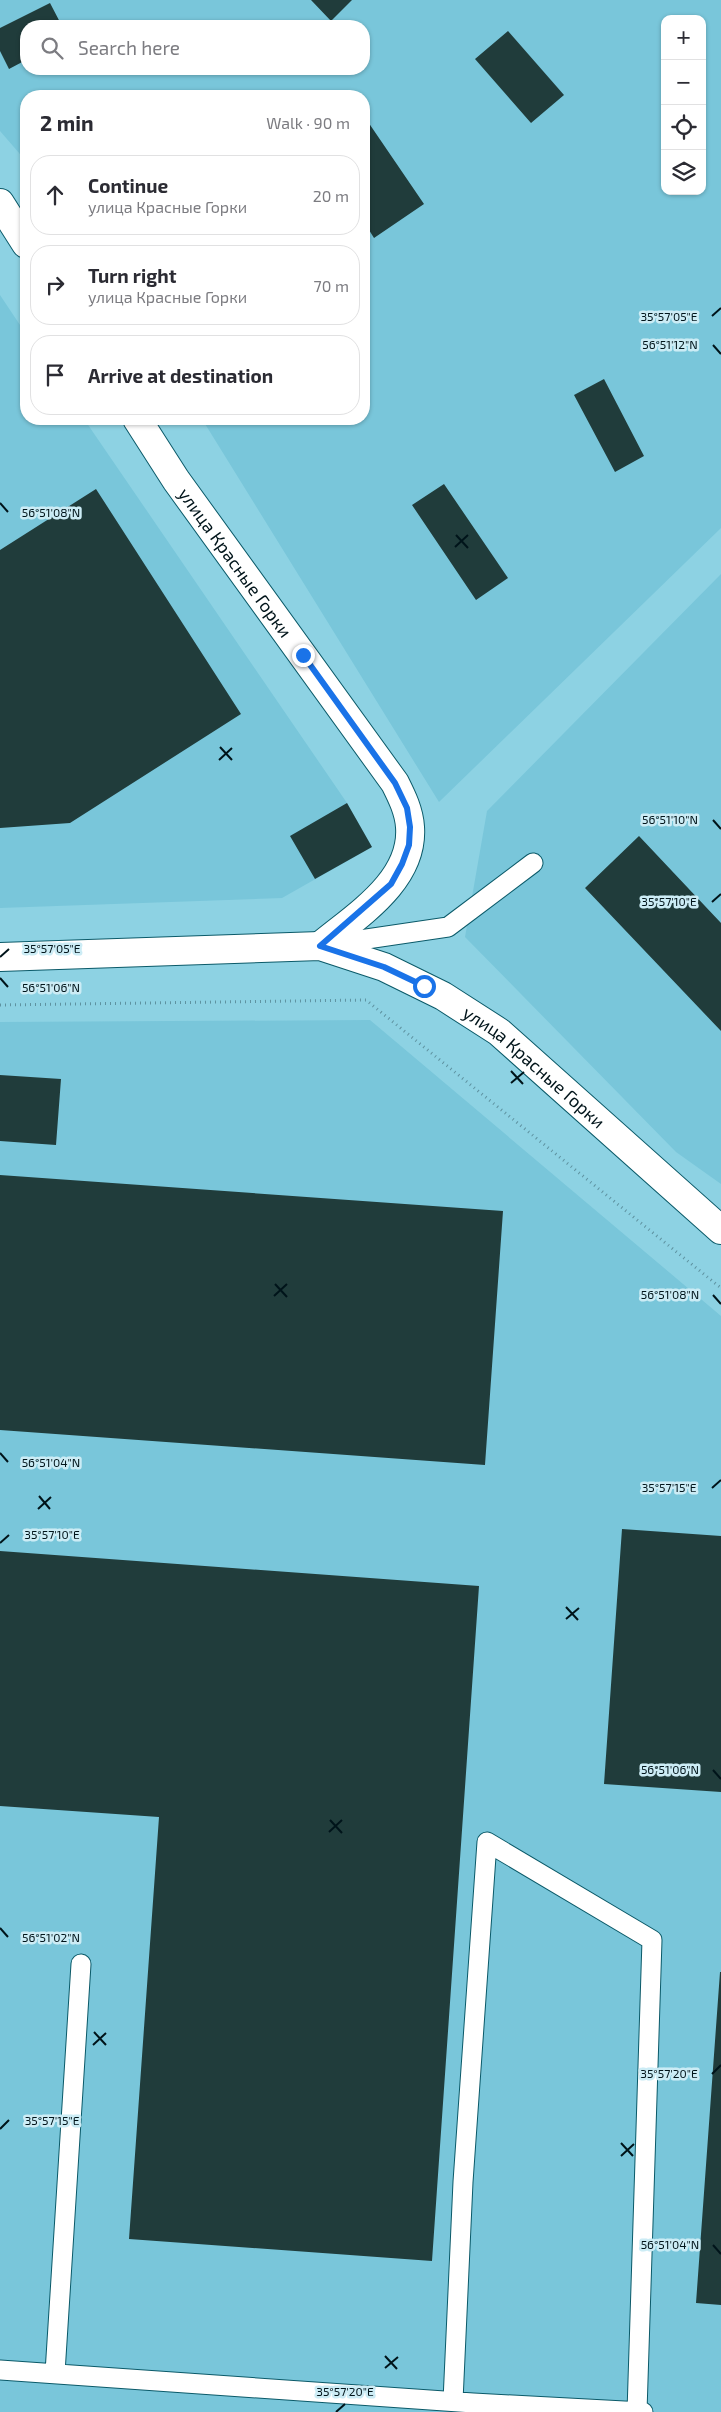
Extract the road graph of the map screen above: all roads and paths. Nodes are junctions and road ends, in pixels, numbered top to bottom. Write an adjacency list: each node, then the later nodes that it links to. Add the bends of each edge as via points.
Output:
1 (0, 203): 2 (street)
2 (20, 235)
3 (141, 425): 5 (street, улица Красные Горки, via 176,480 395,783 407,808 409,845 391,884)
4 (533, 863): 5 (lane, via 448,927)
5 (320, 946): 6 (street, улица Красные Горки); 8 (street, улица Красные Горки, via 404,976 481,1019)
6 (0, 957)
7 (0, 1004): 9 (path, via 366,1000)
8 (721, 1230)
9 (721, 1288)
10 (81, 1964): 12 (lane)
11 (0, 2370): 12 (lane)
12 (55, 2373): 13 (lane)
13 (452, 2401): 14 (lane); 14 (lane, via 486,1842 652,1940)
14 (637, 2412): 15 (lane)
15 (644, 2412)

